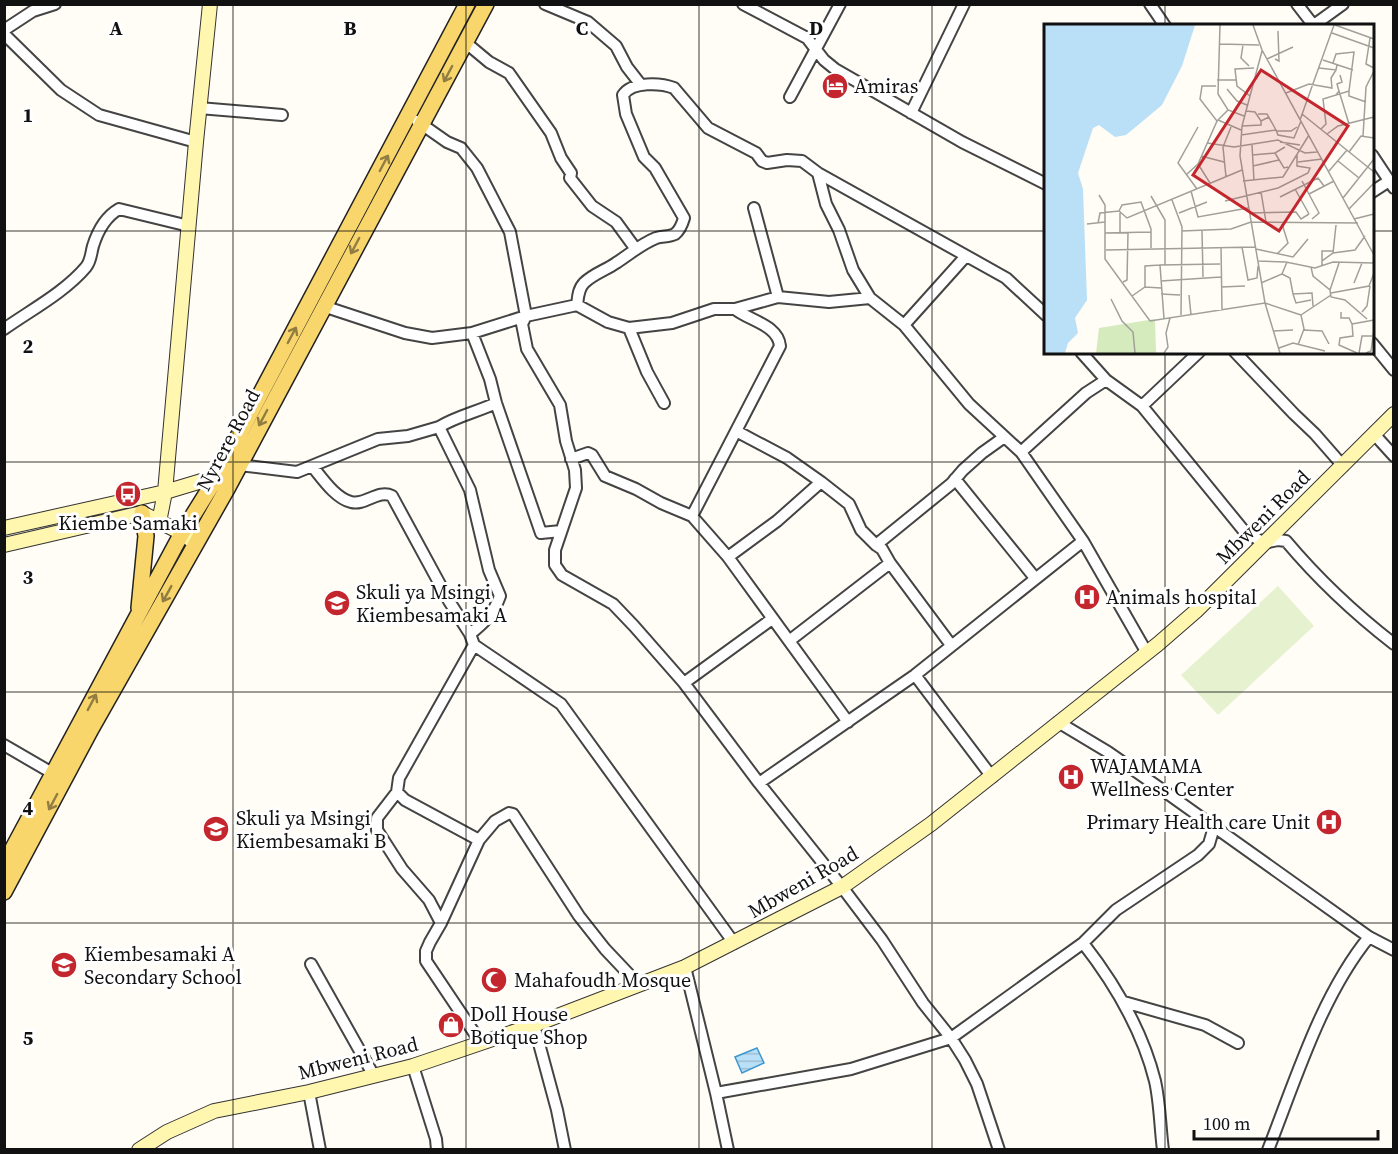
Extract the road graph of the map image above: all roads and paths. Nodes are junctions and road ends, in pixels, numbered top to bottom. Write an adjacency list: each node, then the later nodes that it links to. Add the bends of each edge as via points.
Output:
1 (56, 4): 15 (street, via 33,12)
2 (210, 4): 20 (street)
3 (467, 4): 23 (main road, Nyrere Road)
4 (486, 4): 16 (main road, Nyrere Road)
5 (545, 4): 18 (street, via 588,22 616,46)
6 (743, 4): 17 (street, via 807,38)
7 (840, 4): 17 (street)
8 (964, 4): 21 (street)
9 (1150, 4): 12 (street)
10 (1297, 4): 13 (street)
11 (1342, 4): 14 (street)
12 (1164, 24)
13 (1313, 24)
14 (1315, 24)
15 (4, 32): 24 (street, via 61,90 99,115)
16 (465, 42): 23 (main road, Nyrere Road, one-way to 23); 32 (street, via 509,73 551,134 580,193 616,222)
17 (816, 50): 19 (street); 21 (street, via 835,69)
18 (641, 86): 26 (street, via 674,88 708,128 767,163 802,161); 32 (street, via 626,90 623,95 626,114 644,157 655,168 684,218 677,232)
19 (790, 97)
20 (199, 108): 22 (street); 24 (street)
21 (911, 113): 27 (street)
22 (282, 115)
23 (415, 120): 37 (main road, Nyrere Road, one-way to 37); 40 (street, via 461,148 477,168 510,232); 67 (main road, Nyrere Road, one-way to 23)
24 (196, 142): 31 (street)
25 (1374, 158): 28 (street)
26 (818, 173): 33 (street); 35 (street, via 853,270)
27 (1044, 183)
28 (1391, 185): 29 (street)
29 (1374, 191)
30 (754, 208): 34 (street)
31 (189, 226): 43 (street, via 119,209 104,221 88,265 78,276); 68 (street)
32 (635, 248): 36 (street, via 583,284)
33 (966, 256): 39 (street, via 1006,278); 41 (street)
34 (778, 297): 35 (street, via 829,302); 38 (street)
35 (870, 298): 41 (street)
36 (577, 305): 40 (street); 42 (street, via 608,322)
37 (323, 306): 44 (street, via 432,338); 62 (main road, Nyrere Road, one-way to 62)
38 (735, 309): 42 (street, via 714,309 672,323); 56 (street, via 772,330 780,346)
39 (1044, 313)
40 (526, 316): 44 (street); 61 (street, via 522,324 527,350 560,405)
41 (903, 325): 58 (street)
42 (629, 328): 52 (street)
43 (4, 329)
44 (472, 333): 51 (street)
45 (1374, 345): 49 (street)
46 (1083, 354): 50 (street)
47 (1197, 354): 53 (street)
48 (1237, 354): 64 (street)
49 (1394, 370)
50 (1106, 380): 53 (street); 59 (street)
51 (496, 403): 55 (street, via 454,417); 74 (street, via 541,533)
52 (664, 403)
53 (1142, 406): 79 (street, via 1244,531)
54 (1394, 414): 57 (street, Mbweni Road)
55 (439, 427): 63 (street, via 378,439); 87 (street, via 470,490 489,570 500,596 496,608)
56 (736, 430): 66 (street); 70 (street)
57 (1374, 434): 60 (street); 64 (street, Mbweni Road)
58 (1003, 438): 59 (street); 65 (street)
59 (1020, 452): 77 (street)
60 (1394, 456)
61 (571, 459): 70 (street, via 588,453 605,476); 74 (street, via 576,488)
62 (239, 465): 63 (street, via 297,472); 67 (main road, Nyrere Road)
63 (312, 466): 87 (street, via 334,491 350,502 382,494 392,496)
64 (1343, 466): 79 (street, Mbweni Road)
65 (955, 479): 81 (street); 84 (street)
66 (821, 482): 81 (street, via 849,504 861,530); 82 (street)
67 (222, 483): 68 (street, via 205,480); 75 (main road, Nyrere Road); 78 (main road, Nyrere Road)
68 (165, 492): 71 (street); 72 (street)
69 (142, 513): 72 (street); 76 (street); 85 (main road, via 146,536)
70 (692, 516): 82 (street)
71 (37, 521): 73 (street); 76 (street)
72 (159, 522): 75 (street)
73 (4, 528)
74 (561, 531): 93 (street, via 555,565 562,575 613,604)
75 (182, 533): 78 (street); 85 (main road, Nyrere Road)
76 (40, 536): 80 (street)
77 (1083, 541): 84 (street); 91 (street)
78 (195, 543): 97 (main road, Nyrere Road, one-way to 97)
79 (1264, 543): 89 (street, via 1286,541 1326,585); 91 (street, Mbweni Road)
80 (4, 545)
81 (876, 545): 83 (street)
82 (728, 557): 86 (street)
83 (890, 563): 88 (street); 90 (street)
84 (1035, 578): 90 (street)
85 (138, 617): 97 (main road, Nyrere Road, one-way to 85)
86 (772, 619): 88 (street); 93 (street)
87 (472, 639): 100 (street, via 399,778); 108 (street, via 561,704)
88 (789, 641): 94 (street)
89 (1394, 644)
90 (951, 645): 92 (street)
91 (1147, 653): 95 (street, Mbweni Road)
92 (915, 675): 94 (street); 98 (street)
93 (684, 683): 99 (street)
94 (848, 722): 99 (street)
95 (1058, 722): 98 (street, Mbweni Road); 101 (street, via 1108,752)
96 (4, 745): 97 (street)
97 (59, 777): 103 (main road, Nyrere Road); 105 (main road, Nyrere Road, one-way to 105)
98 (992, 777): 104 (street, Mbweni Road)
99 (759, 783): 104 (street)
100 (397, 792): 102 (street); 106 (street, via 377,818 377,830 402,869 429,900)
101 (1214, 827): 107 (street); 109 (street, via 1209,844 1198,855 1116,910)
102 (480, 840): 106 (street); 113 (street, via 495,821 513,814 579,916)
103 (4, 865)
104 (842, 887): 108 (street, Mbweni Road); 116 (street)
105 (4, 892)
106 (441, 923): 117 (street, via 426,951 426,961)
107 (1369, 937): 110 (street); 130 (street, via 1351,959 1323,1013)
108 (734, 943): 112 (street, Mbweni Road)
109 (1083, 943): 114 (street); 116 (street)
110 (1394, 950)
111 (311, 964): 120 (street)
112 (685, 967): 113 (street, Mbweni Road); 122 (street)
113 (639, 985): 115 (street, Mbweni Road)
114 (1124, 1002): 118 (street, via 1204,1025); 129 (street, via 1155,1082)
115 (534, 1025): 117 (street, Mbweni Road); 126 (street)
116 (951, 1038): 122 (street, via 851,1069); 128 (street, via 977,1084)
117 (481, 1043): 119 (street, Mbweni Road)
118 (1238, 1043)
119 (413, 1066): 120 (street, Mbweni Road); 125 (street)
120 (374, 1076): 121 (street, Mbweni Road)
121 (309, 1092): 123 (street, Mbweni Road, via 214,1111); 124 (street)
122 (716, 1093): 127 (street)
123 (139, 1149)
124 (320, 1149)
125 (437, 1149)
126 (565, 1149)
127 (728, 1149)
128 (999, 1149)
129 (1163, 1149)
130 (1268, 1149)

